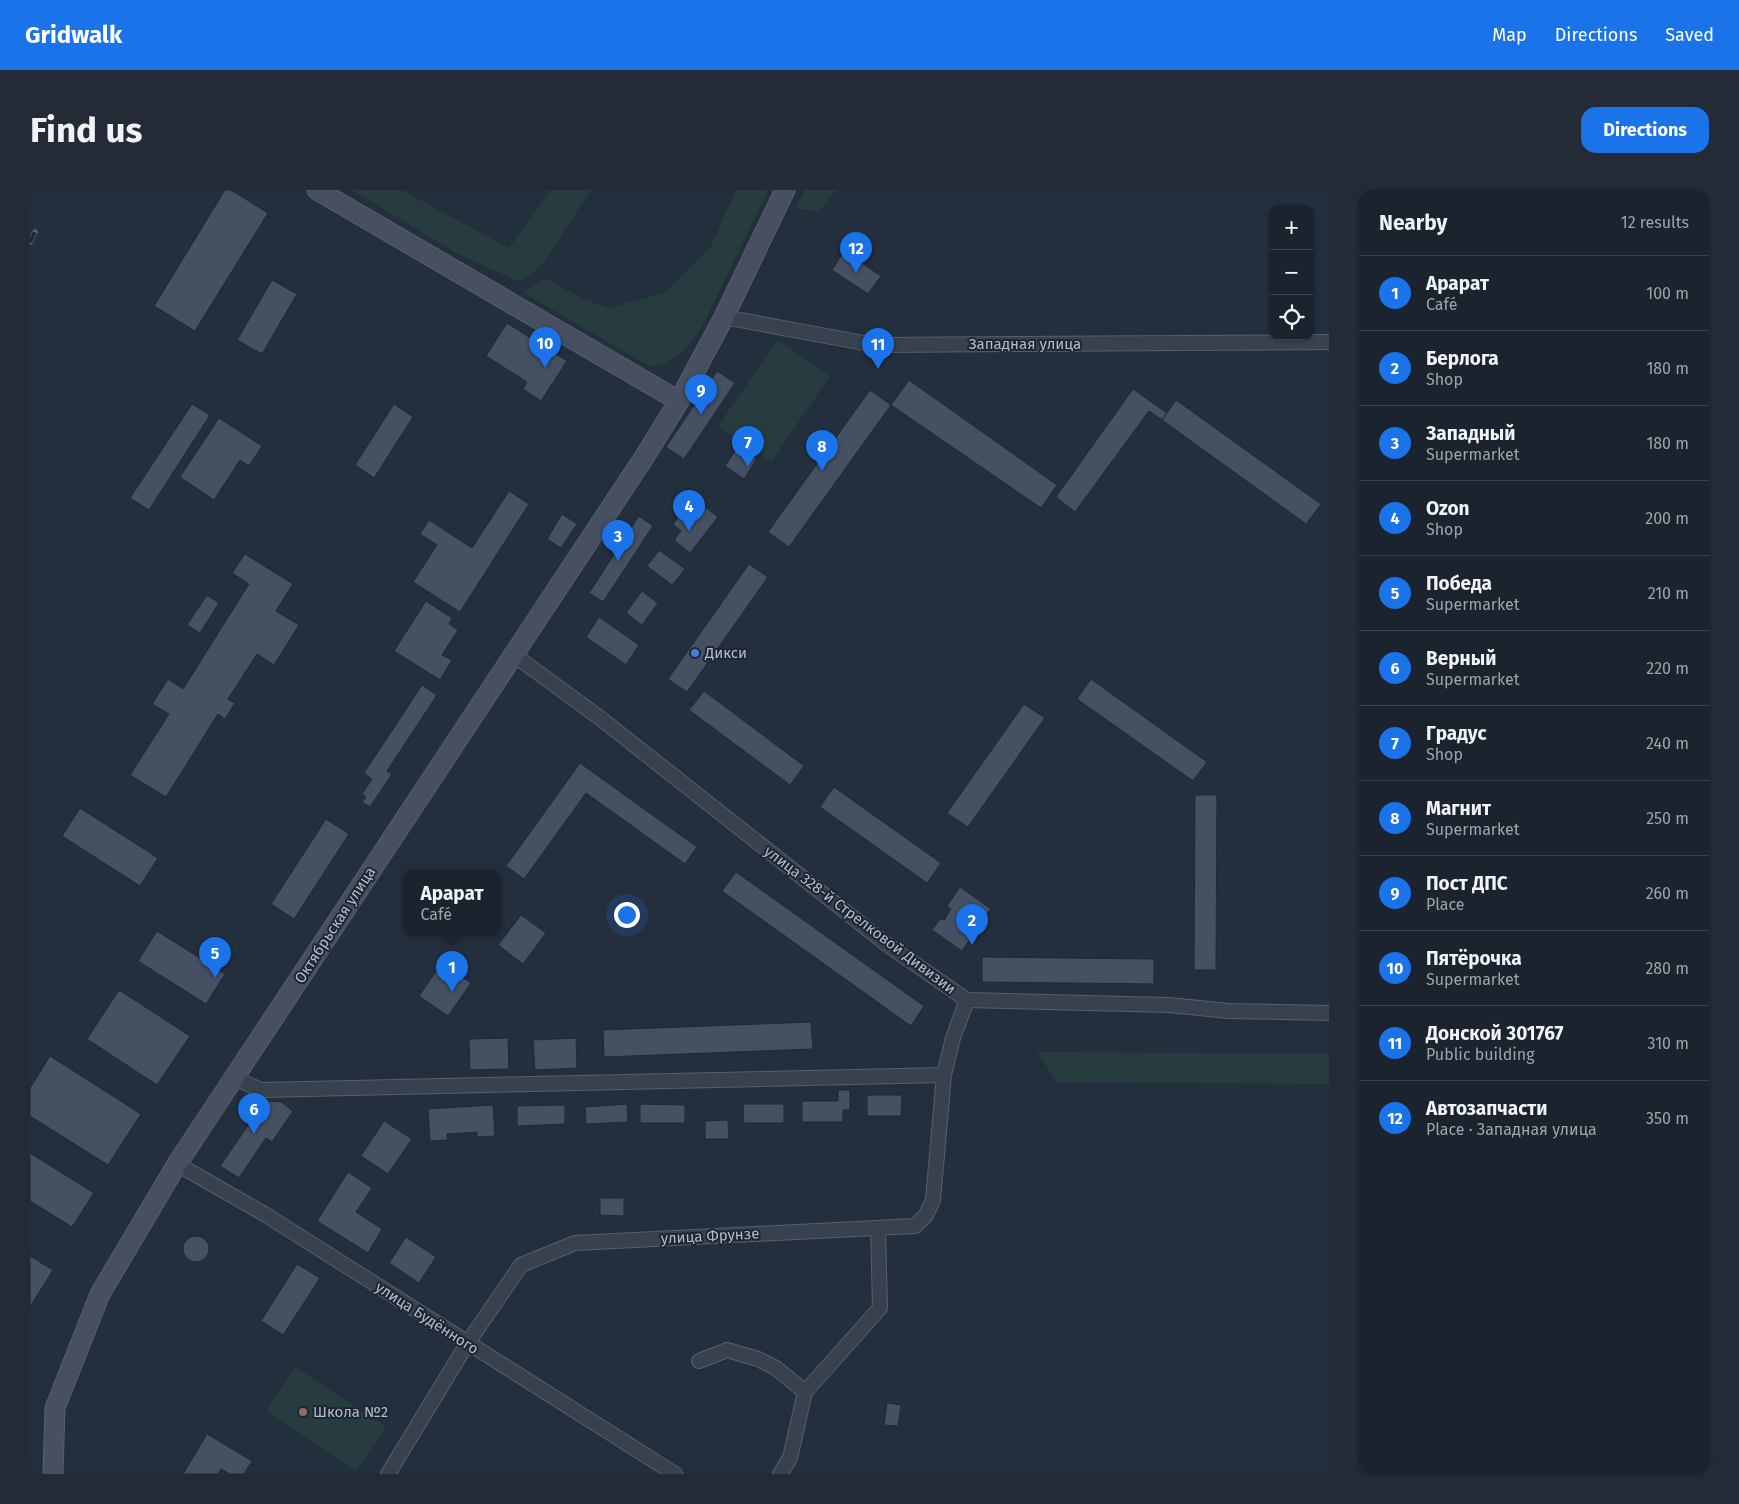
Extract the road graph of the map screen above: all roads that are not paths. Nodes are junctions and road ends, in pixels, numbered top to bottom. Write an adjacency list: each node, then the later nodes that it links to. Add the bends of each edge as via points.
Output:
1 (317, 190): 5 (main road)
2 (785, 190): 3 (main road, Октябрьская улица)
3 (724, 318): 4 (street, Западная улица, via 875,345); 5 (main road, Октябрьская улица)
4 (1329, 342)
5 (679, 401): 6 (main road, Октябрьская улица)
6 (514, 655): 7 (street, улица 328-й Стрелковой Дивизии, via 600,718 889,946); 10 (main road, Октябрьская улица)
7 (968, 1000): 8 (street, улица 328-й Стрелковой Дивизии); 9 (street, улица Фрунзе, via 953,1038)
8 (1329, 1013)
9 (944, 1075): 10 (street, via 261,1090); 12 (street, улица Фрунзе, via 930,1208 915,1226)
10 (235, 1078): 11 (main road, Октябрьская улица)
11 (178, 1164): 13 (street, улица Будённого, via 266,1215); 16 (main road, Октябрьская улица, via 100,1294 56,1408)
12 (878, 1228): 13 (street, улица Фрунзе, via 575,1243 521,1265); 15 (street, via 880,1308)
13 (467, 1344): 17 (street, улица Фрунзе); 18 (street, улица Будённого)
14 (699, 1361): 15 (street, via 727,1350 758,1359 776,1368)
15 (805, 1392): 19 (street, via 790,1458)
16 (54, 1474)
17 (388, 1474)
18 (675, 1474)
19 (780, 1474)

